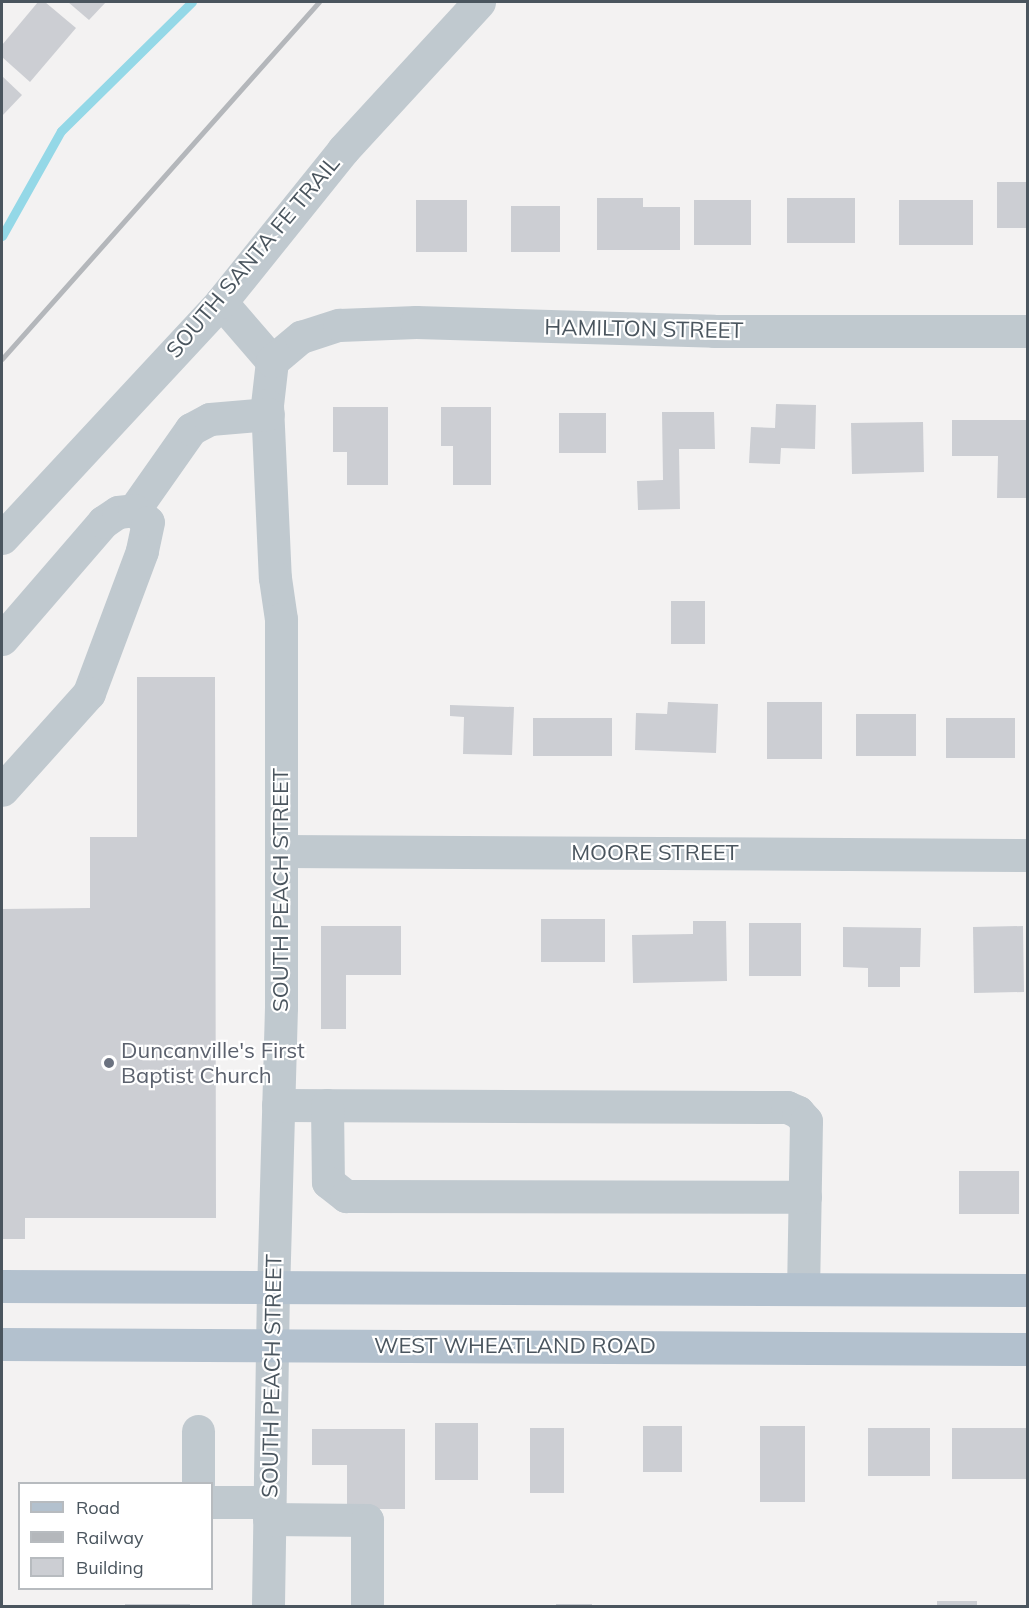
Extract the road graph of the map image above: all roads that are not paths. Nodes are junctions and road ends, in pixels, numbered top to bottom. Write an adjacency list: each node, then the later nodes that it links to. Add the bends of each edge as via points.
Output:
1 (479, 2): 2 (street, SOUTH SANTA FE TRAIL, via 343,150)
2 (221, 302): 4 (street); 7 (street, SOUTH SANTA FE TRAIL)
3 (1028, 331): 4 (street, HAMILTON STREET, via 703,331 416,322 339,325 301,337)
4 (272, 361): 5 (street, SOUTH PEACH STREET)
5 (268, 414): 6 (street, via 210,418 191,429); 10 (street, SOUTH PEACH STREET, via 274,578 282,619)
6 (134, 510): 8 (street, via 118,512 104,522); 9 (street, via 148,522 142,551 89,693)
7 (2, 538)
8 (2, 639)
9 (2, 790)
10 (282, 851): 11 (street, MOORE STREET); 12 (street, SOUTH PEACH STREET)
11 (1028, 855)
12 (278, 1105): 13 (street); 16 (street, SOUTH PEACH STREET)
13 (327, 1105): 14 (street, via 328,1182 346,1196); 14 (street, via 787,1107 806,1121)
14 (805, 1197): 17 (street)
15 (2, 1286): 16 (main road)
16 (273, 1287): 17 (main road); 20 (street, SOUTH PEACH STREET)
17 (803, 1289): 18 (main road)
18 (1028, 1290)
19 (2, 1344): 20 (main road, WEST WHEATLAND ROAD)
20 (272, 1345): 21 (main road, WEST WHEATLAND ROAD); 25 (street, SOUTH PEACH STREET)
21 (1028, 1348)
22 (198, 1431): 23 (street)
23 (198, 1482)
24 (213, 1502): 25 (street)
25 (269, 1511): 26 (street, SOUTH PEACH STREET); 27 (street, via 367,1520)
26 (268, 1606)
27 (367, 1606)

